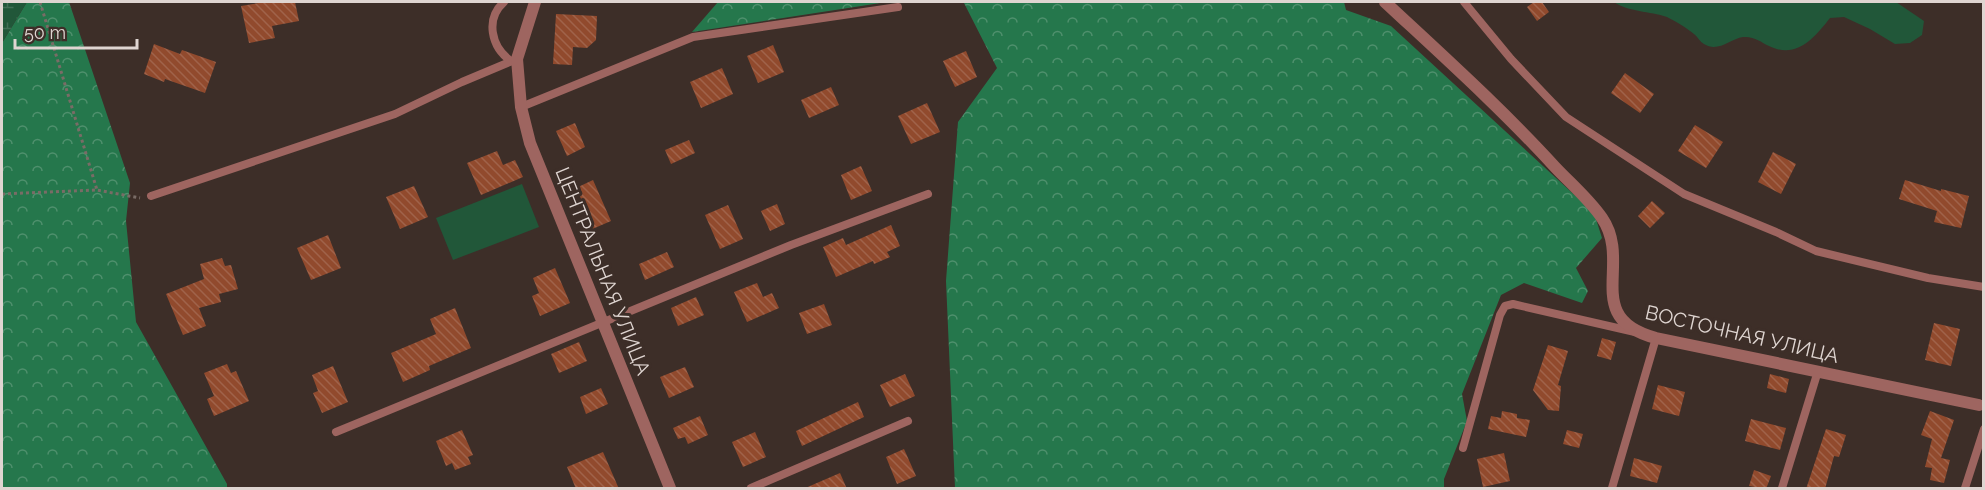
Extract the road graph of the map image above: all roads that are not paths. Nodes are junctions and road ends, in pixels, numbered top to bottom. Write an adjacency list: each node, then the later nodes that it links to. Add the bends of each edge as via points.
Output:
1 (504, 2): 6 (lane, via 496,9 492,30 503,55)
2 (536, 2): 6 (street)
3 (1385, 2): 12 (street, ВОСТОЧНАЯ УЛИЦА, via 1521,130 1601,217 1614,253 1614,302 1621,320)
4 (1464, 2): 10 (lane, via 1566,117 1684,194 1816,252 1928,278)
5 (898, 7): 7 (lane, via 693,37)
6 (515, 61): 7 (street, ЦЕНТРАЛЬНАЯ УЛИЦА); 9 (lane, via 395,114)
7 (521, 107): 11 (street, ЦЕНТРАЛЬНАЯ УЛИЦА, via 530,143)
8 (928, 194): 11 (lane)
9 (151, 196)
10 (1983, 286)
11 (602, 321): 18 (lane); 20 (street, ЦЕНТРАЛЬНАЯ УЛИЦА)
12 (1641, 334): 13 (street, ВОСТОЧНАЯ УЛИЦА); 19 (lane, via 1513,304 1505,306)
13 (1656, 338): 14 (street, ВОСТОЧНАЯ УЛИЦА); 22 (lane)
14 (1818, 371): 15 (street, ВОСТОЧНАЯ УЛИЦА); 23 (lane)
15 (1981, 407)
16 (908, 421): 21 (lane)
17 (1983, 429): 24 (lane)
18 (336, 432)
19 (1463, 448)
20 (670, 489)
21 (751, 489)
22 (1611, 489)
23 (1782, 489)
24 (1965, 489)

